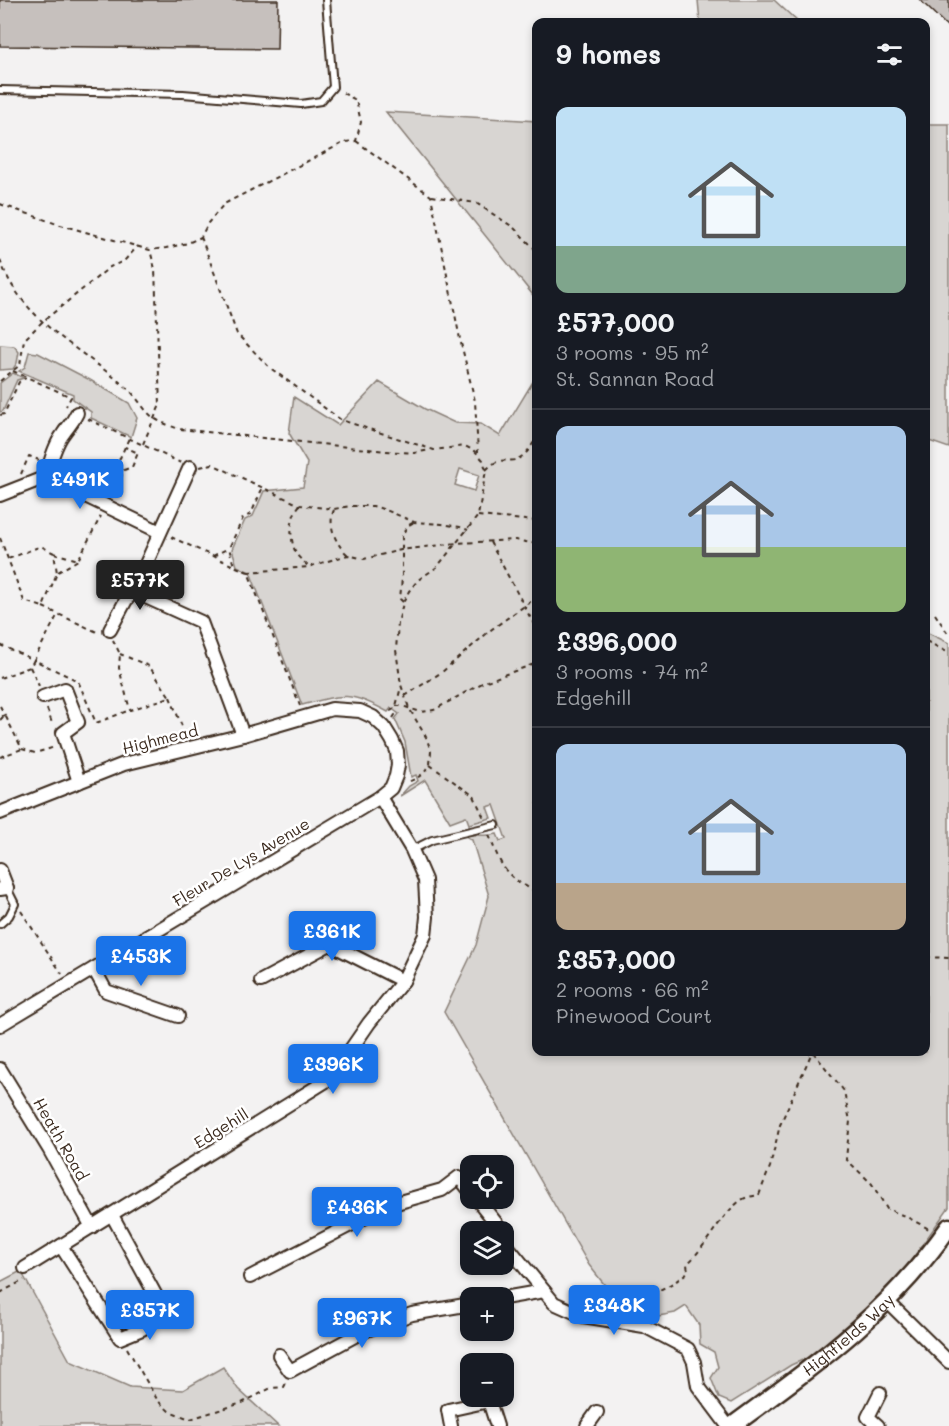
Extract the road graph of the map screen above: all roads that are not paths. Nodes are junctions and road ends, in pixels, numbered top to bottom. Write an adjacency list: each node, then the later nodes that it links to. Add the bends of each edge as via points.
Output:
1 (326, 0): 2 (lane, via 333,87 321,101 301,104 183,94)
2 (0, 90)
3 (77, 413): 5 (street, via 63,434)
4 (191, 466): 7 (street)
5 (46, 477): 6 (street); 7 (street)
6 (0, 495)
7 (160, 532): 8 (street)
8 (138, 587): 9 (street); 11 (street, via 147,598 201,622)
9 (110, 630)
10 (43, 697): 13 (street, via 64,689 78,722 63,733)
11 (243, 735): 12 (street, Highmead, via 332,709 360,711 384,727 397,751); 13 (street, Highmead, via 124,764)
12 (395, 779): 14 (street, Fleur De Lys Avenue)
13 (79, 782): 15 (street, Highmead)
14 (380, 797): 17 (street, Edgehill); 21 (street, Fleur De Lys Avenue)
15 (0, 813)
16 (496, 825): 17 (lane)
17 (411, 849): 23 (street, Edgehill, via 425,880 428,917)
18 (0, 870): 19 (street)
19 (3, 889): 20 (lane, via 14,902 9,916)
20 (0, 924)
21 (94, 969): 24 (street, via 106,991); 25 (street, Fleur De Lys Avenue)
22 (261, 981): 23 (street, via 330,944)
23 (403, 981): 29 (street, Edgehill, via 331,1078)
24 (178, 1016)
25 (0, 1025)
26 (0, 1069): 31 (street, Heath Road)
27 (460, 1178): 36 (street, via 442,1190 389,1205)
28 (485, 1209): 30 (street)
29 (112, 1215): 31 (street, Edgehill); 33 (street, via 162,1307 142,1329 120,1338)
30 (494, 1221)
31 (92, 1227): 33 (street, Edgehill)
32 (945, 1232): 39 (main road, Highfields Way)
33 (61, 1246): 35 (street, Edgehill)
34 (514, 1254): 37 (street)
35 (27, 1267)
36 (250, 1277)
37 (544, 1290): 38 (street); 48 (street, via 554,1303 582,1316 644,1326 688,1349 698,1386)
38 (514, 1296)
39 (888, 1301): 42 (street); 48 (main road, Highfields Way, via 820,1361)
40 (460, 1306): 41 (street, via 412,1314 364,1331 290,1371)
41 (279, 1354)
42 (949, 1362)
43 (880, 1393): 49 (street, via 868,1417)
44 (597, 1412): 47 (street)
45 (451, 1426): 46 (street, via 448,1410 489,1401)
46 (497, 1426)
47 (587, 1426)
48 (730, 1426)
49 (878, 1426)

